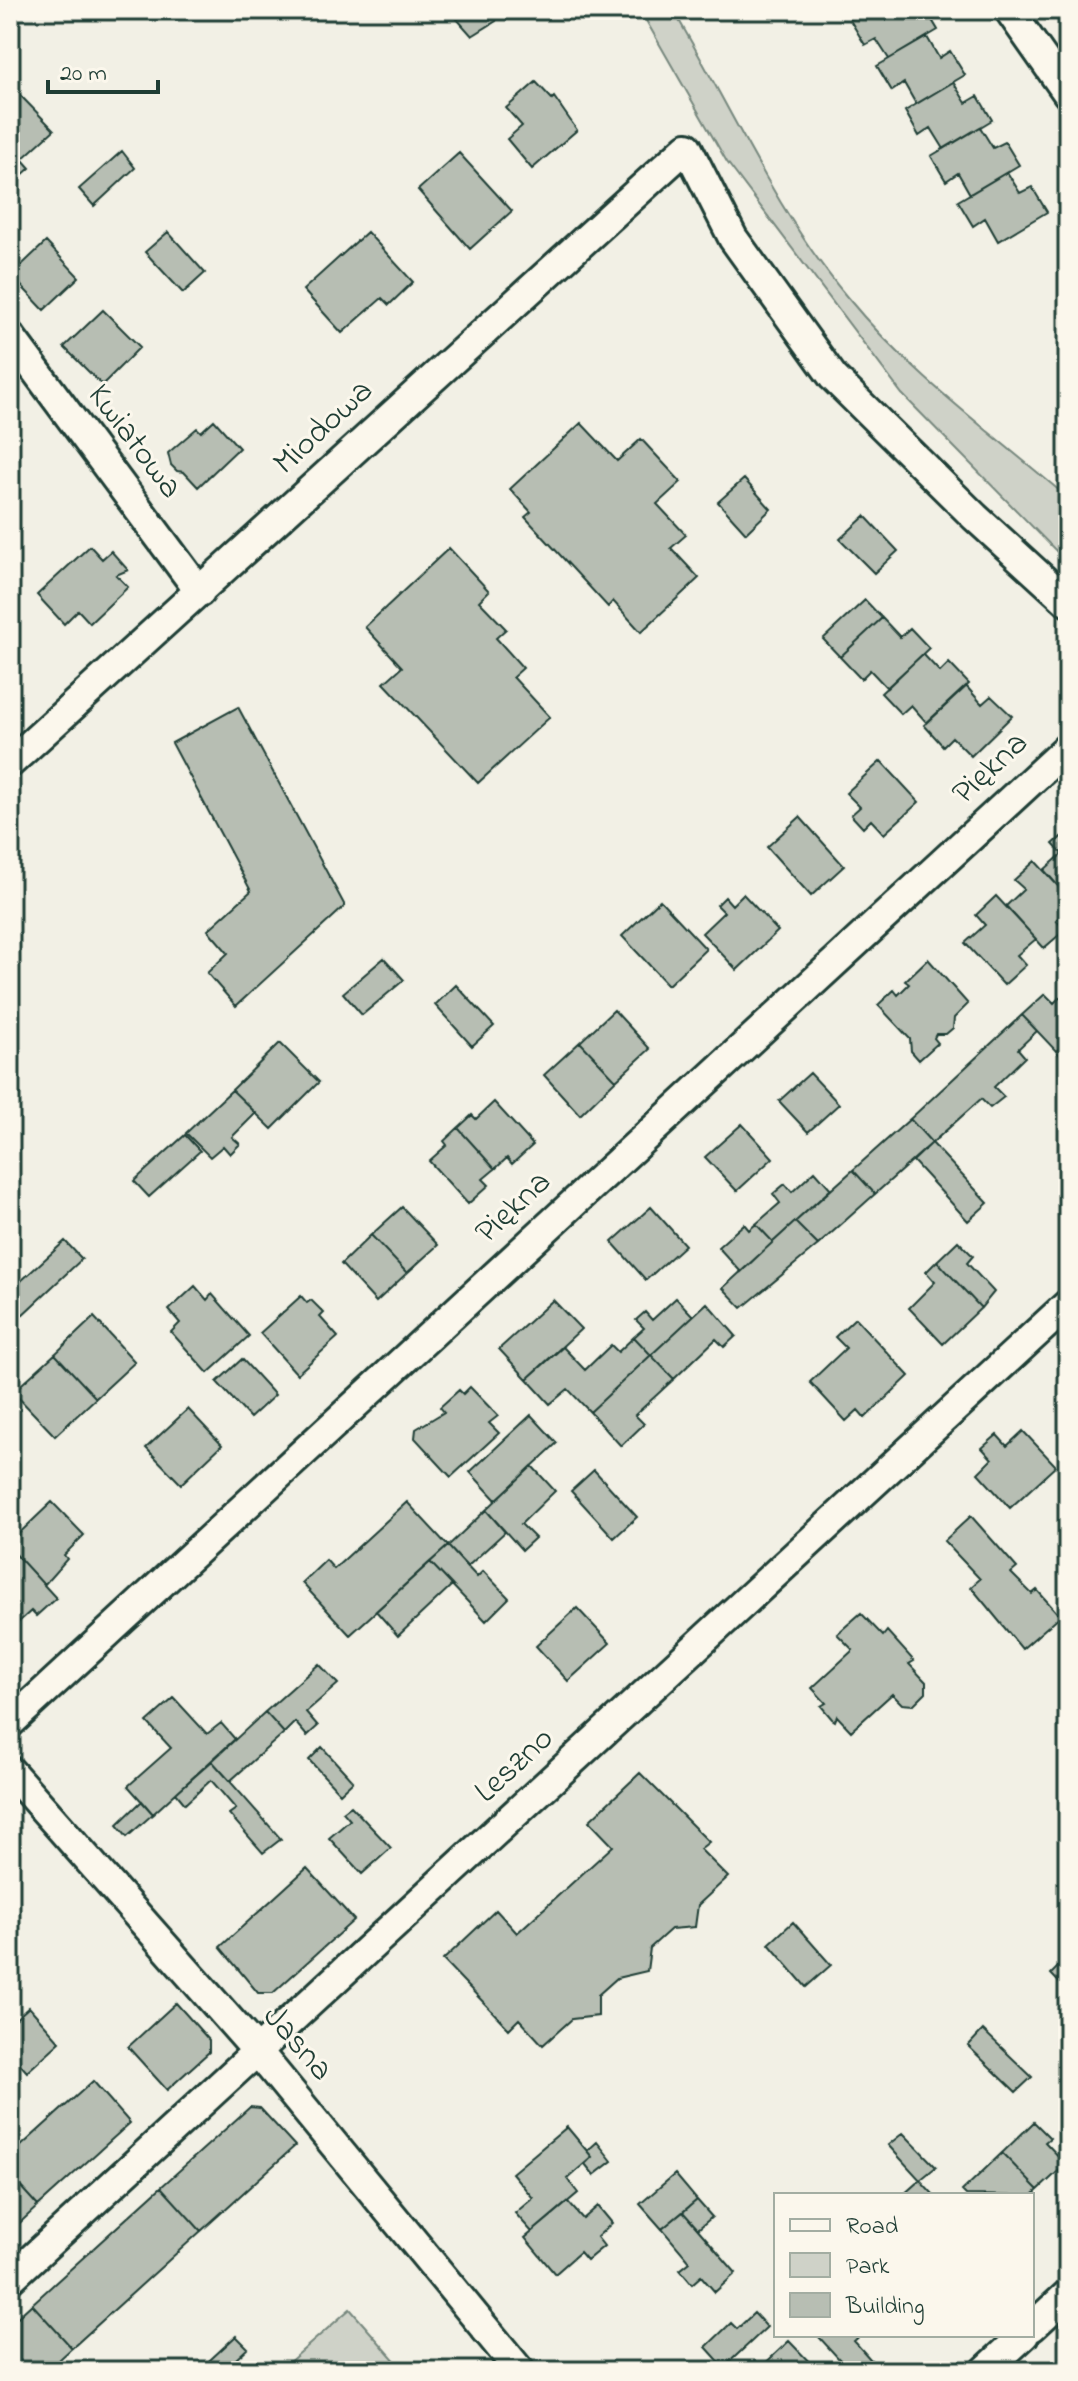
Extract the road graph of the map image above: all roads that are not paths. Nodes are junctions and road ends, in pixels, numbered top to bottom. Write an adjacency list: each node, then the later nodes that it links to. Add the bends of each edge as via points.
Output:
1 (1009, 10): 2 (street)
2 (1068, 94)
3 (10, 336): 4 (street, Kwiatowa)
4 (200, 592): 5 (street, Miodowa, via 687,147 733,238 833,377); 7 (street, Miodowa)
5 (1068, 602)
6 (1068, 747): 9 (street, Piękna)
7 (10, 763)
8 (1068, 1304): 11 (street, Leszno)
9 (10, 1723)
10 (10, 1771): 11 (street, Jasna)
11 (258, 2052): 12 (street, Leszno); 16 (street, Jasna)
12 (10, 2279)
13 (1068, 2294): 14 (street)
14 (1034, 2325)
15 (1022, 2337): 17 (street)
16 (520, 2371)
17 (985, 2371)

